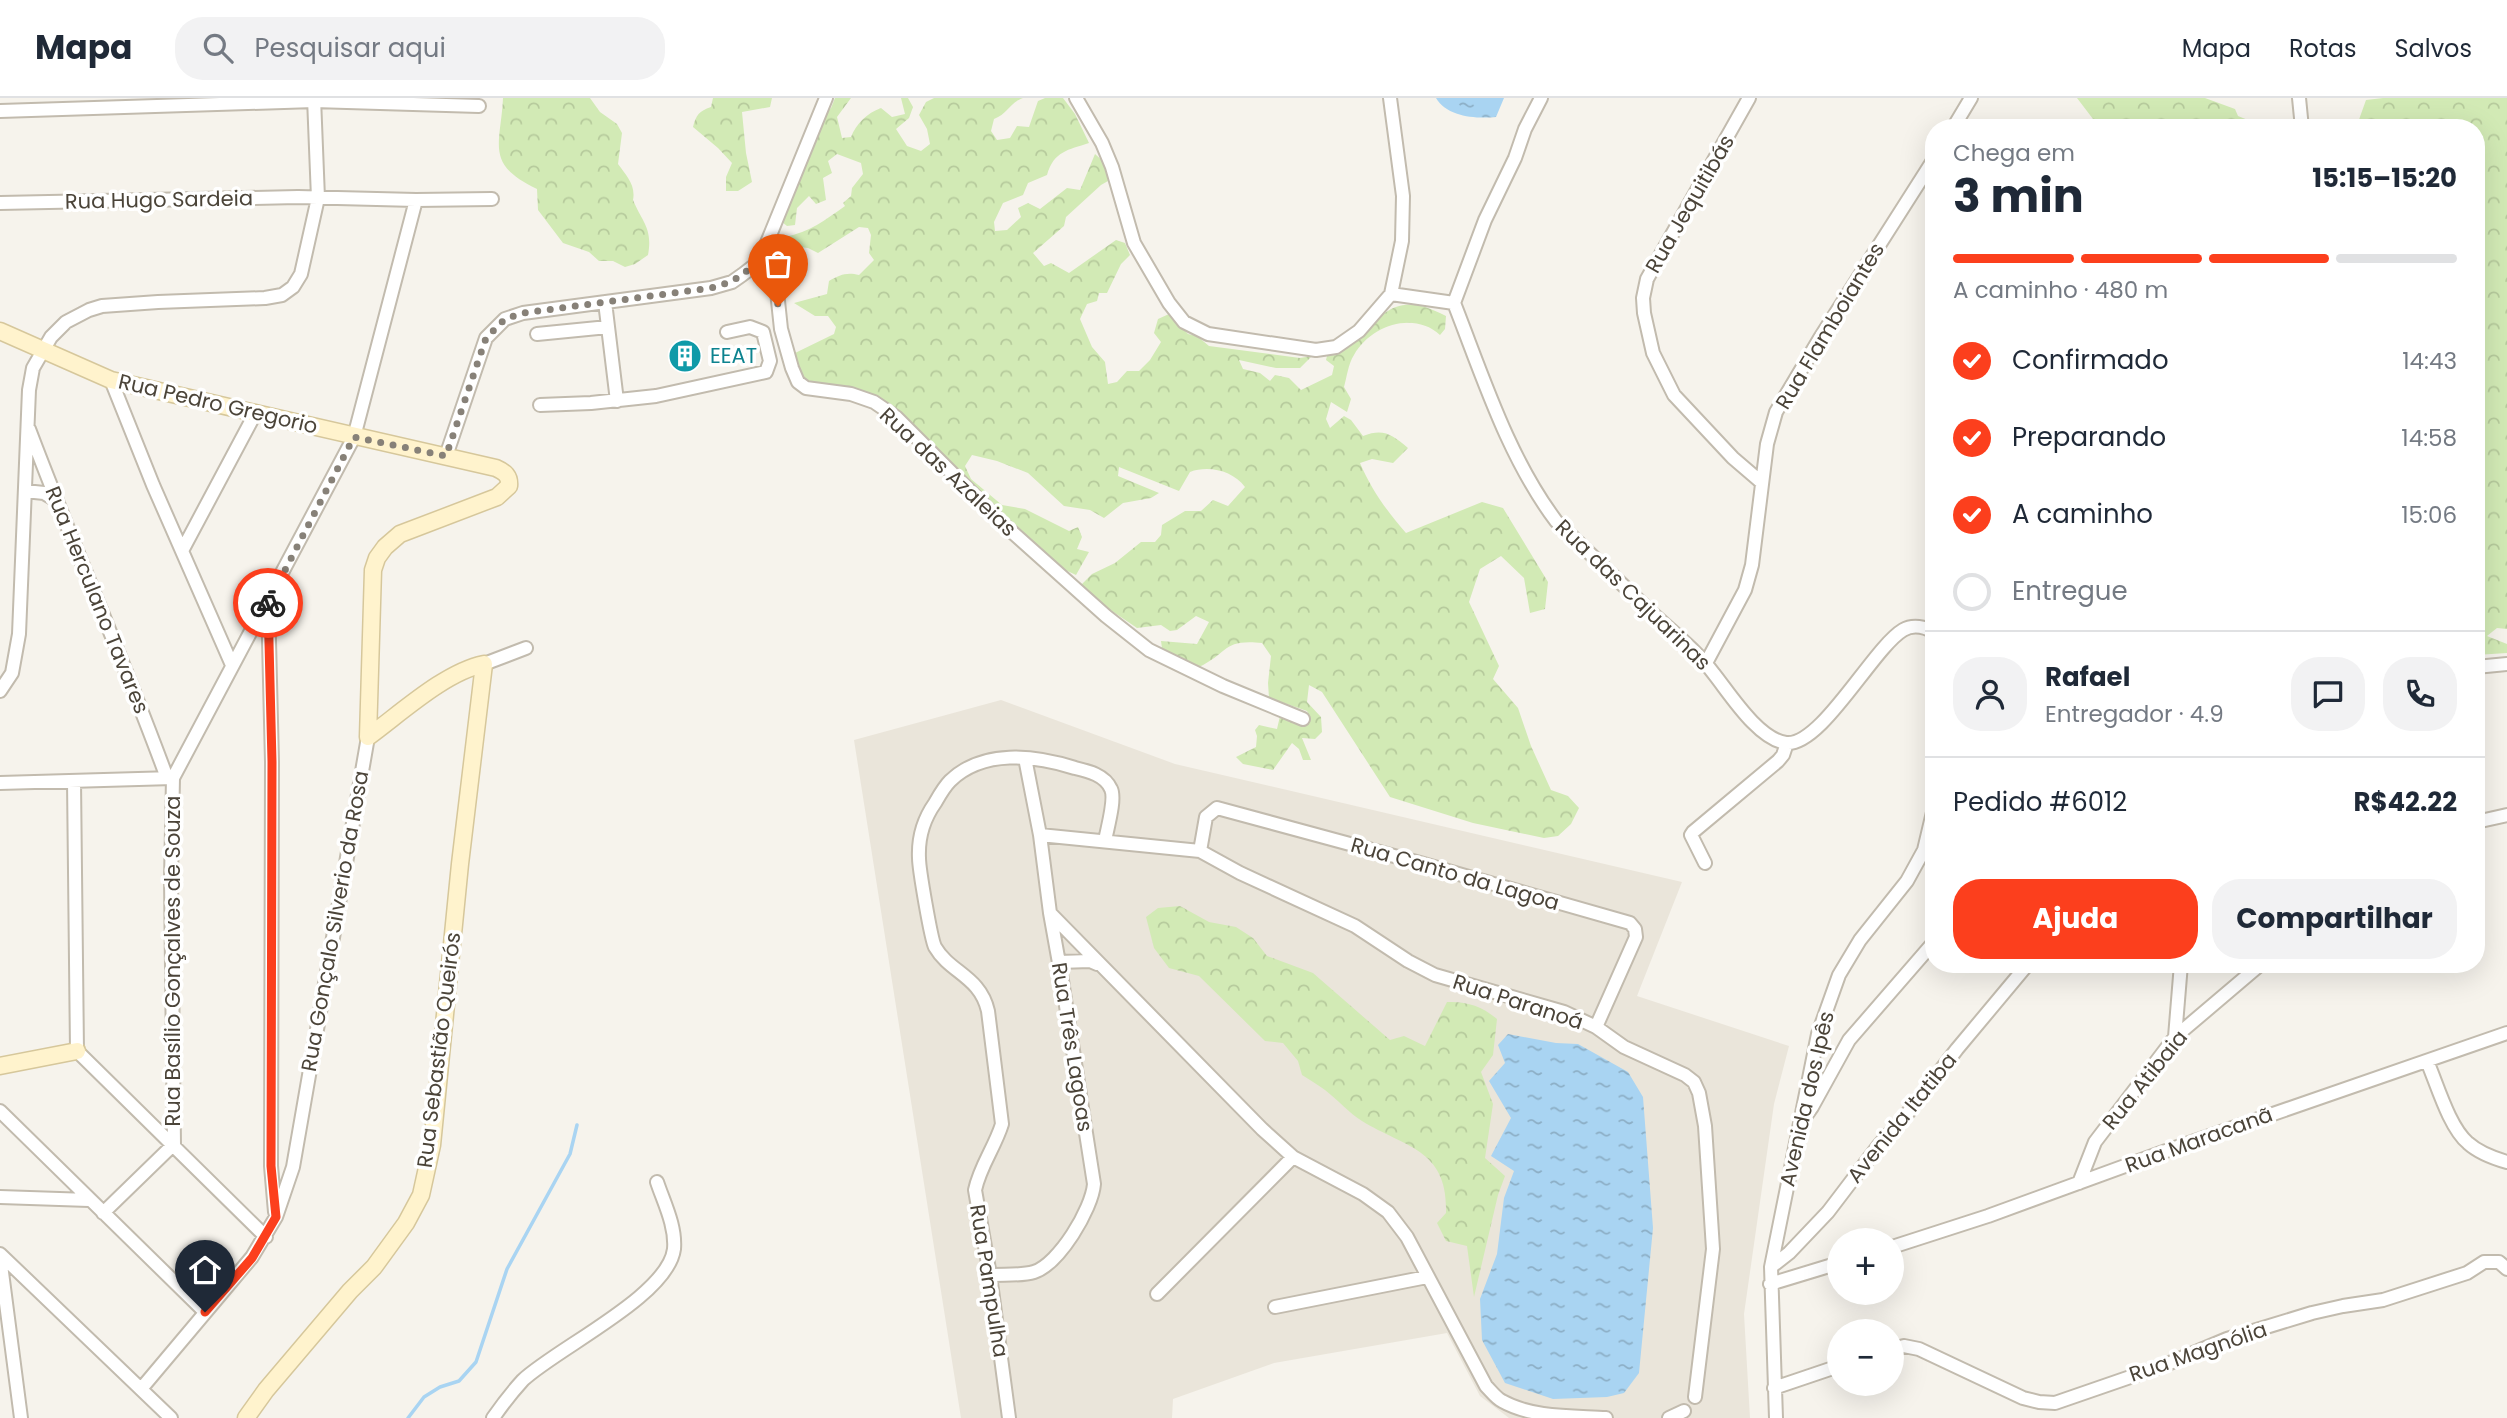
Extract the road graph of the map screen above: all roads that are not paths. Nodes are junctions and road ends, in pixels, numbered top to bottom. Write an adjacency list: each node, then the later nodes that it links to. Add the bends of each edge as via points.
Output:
1 (826, 98): 18 (street, Rua das Azaleias)
2 (1076, 98): 19 (street, via 1112,167 1134,243 1184,323 1208,334 1316,350 1336,347 1359,331)
3 (1390, 98): 19 (street, via 1403,197 1402,242)
4 (1541, 98): 21 (street, via 1485,220)
5 (1749, 98): 34 (street, Rua Jequitibás, via 1647,279 1643,298 1653,353 1674,395)
6 (1971, 98): 11 (street)
7 (2299, 98): 12 (street)
8 (314, 99): 9 (street); 10 (street); 14 (street)
9 (479, 106)
10 (0, 111)
11 (1958, 119)
12 (2301, 119)
13 (1925, 173): 34 (street, Rua Flamboiantes, via 1776,412)
14 (318, 198): 16 (street, Rua Hugo Sardeia); 17 (street, Rua Hugo Sardeia); 26 (street, via 301,274 282,295 102,306 66,322)
15 (492, 199): 16 (street, Rua Hugo Sardeia)
16 (416, 200): 32 (street)
17 (0, 203)
18 (771, 235): 20 (street, via 755,265 732,282); 48 (street, Rua das Azaleias, via 781,329 798,382 806,388 874,402 896,417 1002,523 1149,650 1223,687)
19 (1391, 294): 21 (street)
20 (605, 302): 22 (street); 33 (street, via 523,313 505,319 493,330 482,347)
21 (1454, 303): 42 (street, Rua das Cajuarinas, via 1496,411 1536,495 1556,521)
22 (608, 327): 25 (street); 28 (street)
23 (0, 331): 26 (street, Rua Pedro Gregorio)
24 (727, 332): 28 (street, via 750,327 763,332 770,361 766,372)
25 (537, 334)
26 (43, 348): 27 (street, Rua Pedro Gregorio); 31 (street, via 33,368)
27 (111, 380): 30 (street, Rua Pedro Gregorio); 38 (street)
28 (617, 401): 29 (street)
29 (540, 405)
30 (256, 412): 32 (street, Rua Pedro Gregorio); 38 (street)
31 (27, 422): 36 (street); 37 (street, Rua Herculano Tavares)
32 (354, 437): 33 (street, Rua Pedro Gregorio); 39 (street)
33 (446, 456): 35 (street, Rua Pedro Gregorio, via 496,468 506,473)
34 (1761, 482): 42 (street, Rua Flamboiantes, via 1745,590)
35 (509, 486): 49 (street, Rua Gonçalo Silverio da Rosa, via 497,497 400,534 377,558 371,607)
36 (25, 491): 37 (street); 47 (street, via 19,634 12,673)
37 (56, 500): 52 (street, Rua Herculano Tavares)
38 (183, 549): 45 (street)
39 (268, 600): 45 (street); 80 (street)
40 (1925, 627): 50 (street, via 1904,629 1837,708 1800,741)
41 (526, 648): 43 (street)
42 (1706, 663): 50 (street, Rua das Cajuarinas, via 1746,714 1771,737)
43 (484, 664): 49 (street, via 470,667 432,690); 108 (street, Rua Sebastião Queirós, via 432,1145 421,1195 374,1267)
44 (2507, 664): 46 (street)
45 (232, 665): 52 (street)
46 (2485, 666)
47 (0, 691)
48 (1303, 719)
49 (368, 737): 81 (street, Rua Gonçalo Silverio da Rosa)
50 (1787, 743): 61 (street, via 1778,761 1693,832 1693,843)
51 (1025, 758): 57 (street, Rua Três Lagoas); 58 (street, Rua Pampulha, via 1068,765 1105,781 1112,790); 94 (street, Rua Pampulha, via 993,758 948,782 920,834 919,858 934,946 985,997 988,1011 1002,1124 975,1190)
52 (170, 778): 53 (street); 77 (street, Rua Basílio Gonçalves de Souza)
53 (74, 781): 54 (street); 72 (street)
54 (0, 783)
55 (2507, 815): 56 (street)
56 (2485, 820)
57 (1040, 835): 58 (street, Rua Paranoá); 62 (street, Rua Três Lagoas)
58 (1105, 841): 60 (street, Rua Paranoá)
59 (1925, 846): 76 (street, Avenida dos Ipês, via 1907,881 1839,975 1818,1034)
60 (1200, 851): 69 (street, Rua Paranoá, via 1355,926 1435,975 1564,1012); 69 (street, Rua Canto da Lagoa, via 1206,817 1217,808 1630,923 1636,937)
61 (1705, 863)
62 (1050, 913): 64 (street, Rua Três Lagoas); 65 (street)
63 (1925, 952): 76 (street, via 1849,1040)
64 (1059, 962): 65 (street, via 1090,961); 94 (street, Rua Três Lagoas, via 1093,1198 1053,1260 1042,1269)
65 (1103, 968): 78 (street)
66 (2020, 973): 92 (street, Avenida Itatiba, via 1828,1212)
67 (2180, 973): 71 (street)
68 (2250, 973): 71 (street, Rua Atibaia)
69 (1596, 1027): 104 (street, Rua Paranoá, via 1685,1075 1699,1093 1713,1249)
70 (2507, 1032): 73 (street, Rua Maracanã)
71 (2175, 1037): 83 (street, Rua Atibaia, via 2095,1142)
72 (77, 1051): 74 (street); 77 (street)
73 (2427, 1061): 79 (street, via 2467,1143); 83 (street, Rua Maracanã)
74 (0, 1066)
75 (0, 1111): 85 (street)
76 (1799, 1124): 92 (street, Avenida dos Ipês)
77 (174, 1144): 86 (street); 88 (street)
78 (1293, 1157): 95 (street, via 1388,1212); 97 (street)
79 (2507, 1162)
80 (271, 1166): 81 (street); 87 (street)
81 (293, 1167): 87 (street, Rua Gonçalo Silverio da Rosa)
82 (657, 1182): 109 (street, via 672,1226 674,1250 668,1266 655,1283 524,1379)
83 (2079, 1184): 89 (street, Rua Maracanã)
84 (0, 1198): 85 (street)
85 (89, 1200): 86 (street)
86 (103, 1213): 99 (street)
87 (276, 1217): 88 (street, Rua Gonçalo Silverio da Rosa)
88 (266, 1237): 99 (street, Rua Gonçalo Silverio da Rosa)
89 (1904, 1243)
90 (0, 1256): 102 (street); 106 (street)
91 (1827, 1267): 96 (street)
92 (1771, 1268): 96 (street, Avenida dos Ipês)
93 (2507, 1269): 100 (street, Rua Magnólia, via 2499,1262 2484,1262 2467,1273 2383,1300 2312,1313 2227,1339 2054,1403 2024,1398)
94 (990, 1275): 110 (street, Rua Pampulha)
95 (1427, 1277): 98 (street); 111 (street, via 1486,1386 1500,1400 1538,1413)
96 (1770, 1284): 103 (street, Avenida dos Ipês)
97 (1157, 1294)
98 (1275, 1307)
99 (205, 1312): 102 (street, Rua Gonçalo Silverio da Rosa)
100 (1904, 1346)
101 (1827, 1370): 103 (street)
102 (141, 1388): 107 (street)
103 (1774, 1388): 113 (street, Avenida dos Ipês)
104 (1695, 1398)
105 (1684, 1411): 112 (street)
106 (21, 1418)
107 (171, 1418)
108 (246, 1418)
109 (493, 1418)
110 (1009, 1418)
111 (1606, 1418)
112 (1669, 1418)
113 (1776, 1418)

